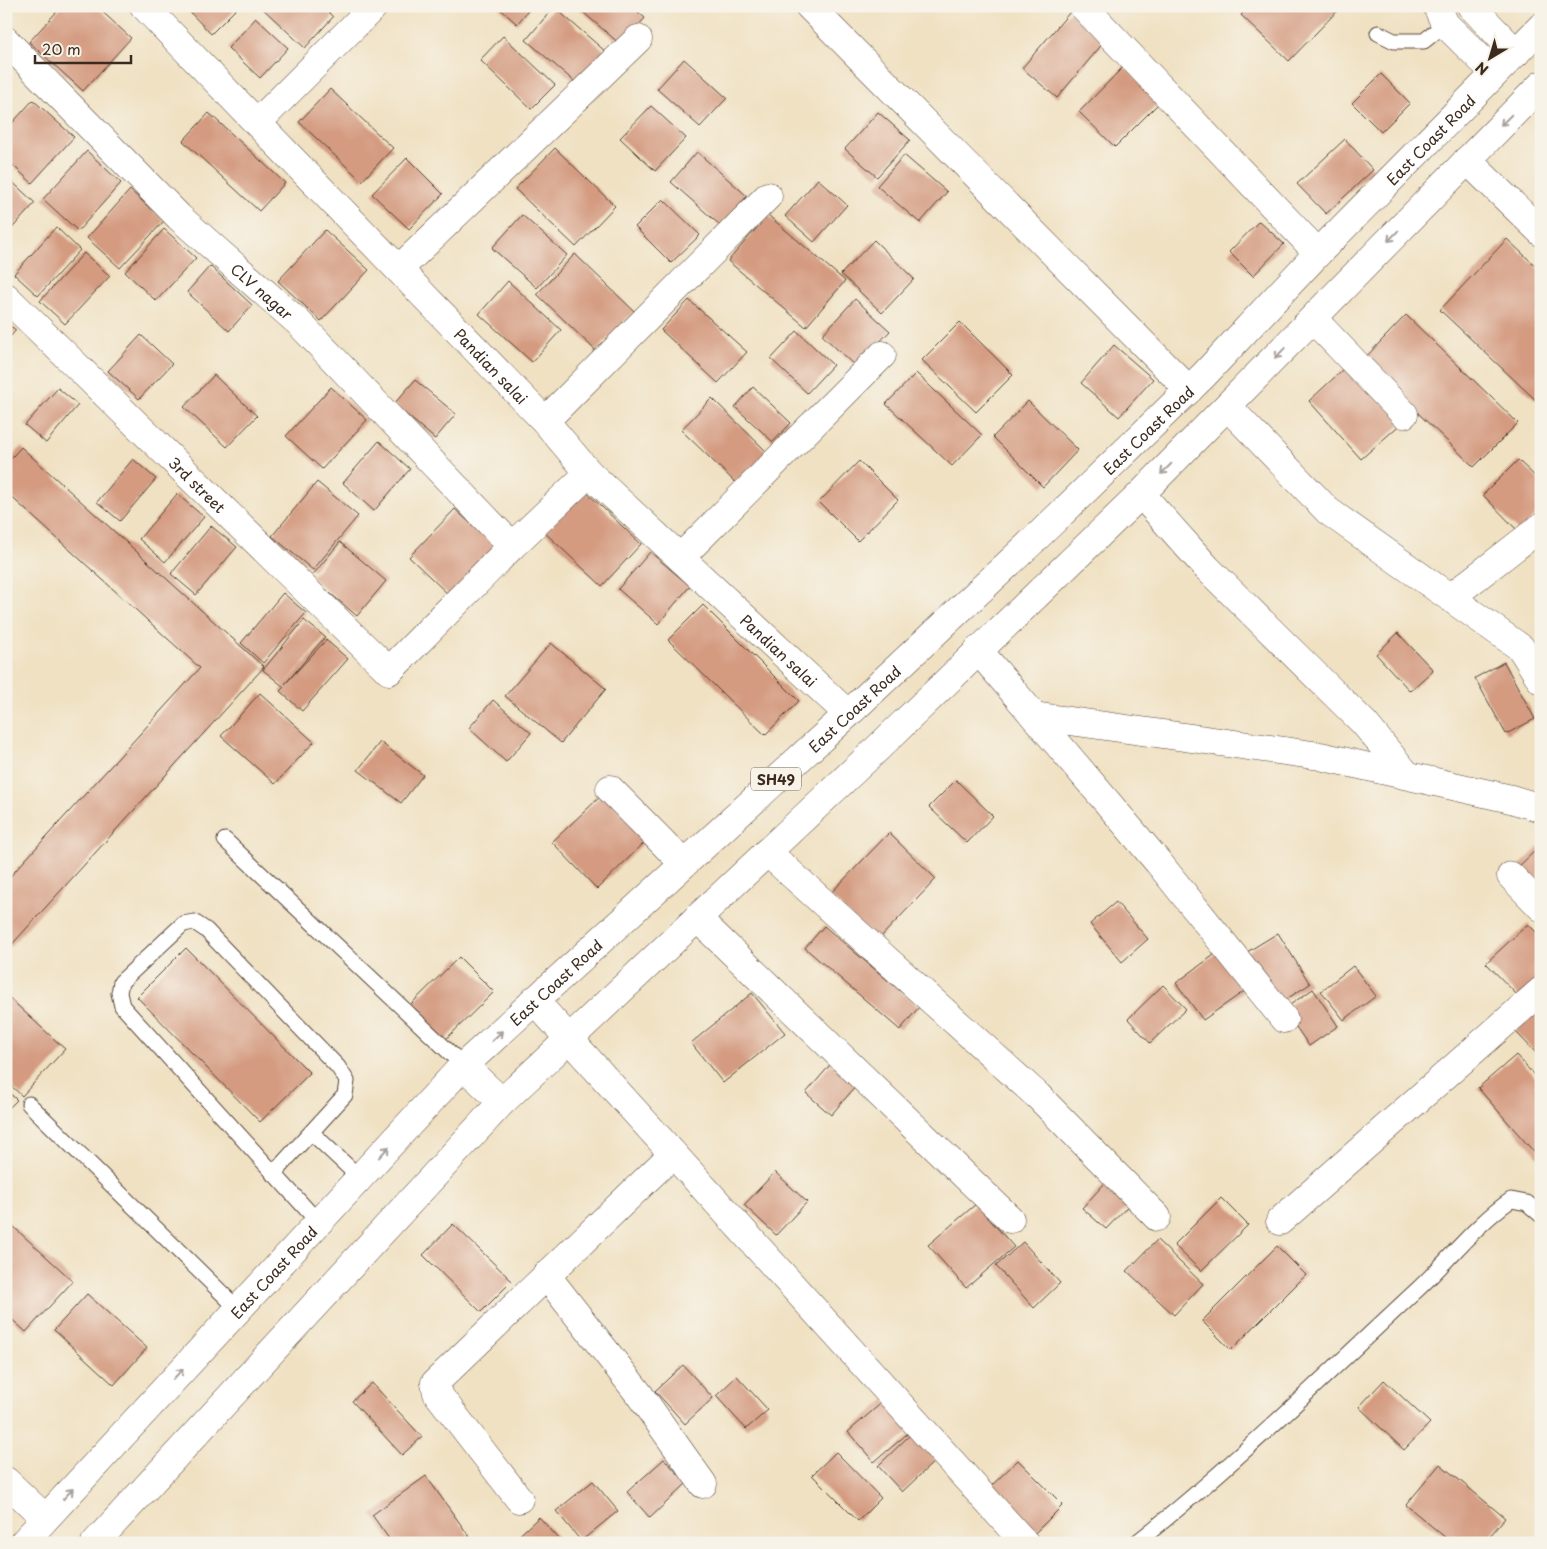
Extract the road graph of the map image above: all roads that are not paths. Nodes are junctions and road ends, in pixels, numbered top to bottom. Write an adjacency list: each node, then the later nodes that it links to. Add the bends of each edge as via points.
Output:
1 (144, 6): 14 (street, Pandian salai)
2 (374, 6): 14 (street)
3 (809, 6): 23 (street)
4 (1083, 6): 18 (street)
5 (1470, 6): 11 (street)
6 (1441, 15): 8 (lane, via 1424,42 1394,41); 12 (street)
7 (1541, 27): 11 (street, East Coast Road / SH49)
8 (1378, 33)
9 (638, 39): 19 (street)
10 (6, 42): 30 (street, CLV nagar, via 179,217 299,323)
11 (1516, 53): 12 (street, East Coast Road / SH49)
12 (1495, 73): 18 (street, East Coast Road / SH49)
13 (1541, 85): 15 (street, SH49, one-way to 15)
14 (257, 123): 19 (street, Pandian salai)
15 (1467, 160): 17 (street); 21 (street, SH49, one-way to 21)
16 (768, 196): 26 (street)
17 (1541, 232)
18 (1318, 253): 23 (street, East Coast Road / SH49)
19 (399, 269): 26 (street, Pandian salai)
20 (6, 297): 30 (street, 3rd street, via 389,671)
21 (1313, 320): 24 (street, SH49, one-way to 24); 25 (street)
22 (882, 355): 31 (street)
23 (1188, 390): 35 (street, East Coast Road / SH49)
24 (1228, 407): 28 (street, SH49, one-way to 28); 32 (street, via 1328,511)
25 (1404, 414)
26 (545, 421): 27 (street, Pandian salai)
27 (589, 473): 30 (street); 31 (street, Pandian salai)
28 (1141, 494): 33 (street, SH49); 37 (street, via 1207,568 1364,723)
29 (1541, 527): 32 (street)
30 (512, 546)
31 (681, 557): 35 (street, Pandian salai)
32 (1451, 597): 34 (street, via 1521,648)
33 (978, 650): 36 (street); 41 (street, SH49)
34 (1541, 680)
35 (848, 714): 42 (street, East Coast Road / SH49)
36 (1034, 716): 37 (street, via 1320,756); 48 (street, via 1158,862)
37 (1407, 775): 39 (street, via 1511,798)
38 (610, 789): 42 (street)
39 (1541, 808)
40 (225, 840): 50 (lane)
41 (767, 852): 45 (street, SH49); 58 (street, via 1038,1096)
42 (684, 863): 47 (street, East Coast Road / SH49)
43 (1511, 876): 44 (street)
44 (1541, 907)
45 (697, 918): 49 (street, SH49); 59 (street)
46 (1541, 991): 60 (street)
47 (534, 1000): 49 (street); 50 (street, East Coast Road / SH49, one-way to 47)
48 (1284, 1019)
49 (569, 1039): 51 (street, SH49); 54 (street)
50 (465, 1067): 51 (street); 56 (street, East Coast Road / SH49, one-way to 50)
51 (502, 1102): 69 (street, SH49)
52 (30, 1104): 63 (lane)
53 (311, 1132): 55 (lane); 55 (lane, via 345,1095 347,1081 338,1067 206,930 194,922 183,924 121,982 122,1006); 56 (lane)
54 (673, 1154): 62 (street); 70 (street)
55 (274, 1174): 61 (lane)
56 (360, 1178): 61 (street, East Coast Road / SH49)
57 (1541, 1215): 71 (lane, via 1527,1203 1511,1200 1495,1211 1447,1262 1261,1437)
58 (1157, 1217)
59 (1010, 1219)
60 (1280, 1221)
61 (319, 1223): 63 (street, East Coast Road / SH49)
62 (546, 1275): 65 (street, via 639,1394); 66 (street, via 435,1382 437,1393)
63 (238, 1309): 67 (street, East Coast Road / SH49, one-way to 63)
64 (6, 1481): 67 (street)
65 (703, 1484)
66 (519, 1499)
67 (46, 1518): 68 (street, East Coast Road / SH49)
68 (23, 1543)
69 (95, 1543)
70 (1025, 1543)
71 (1136, 1543)

